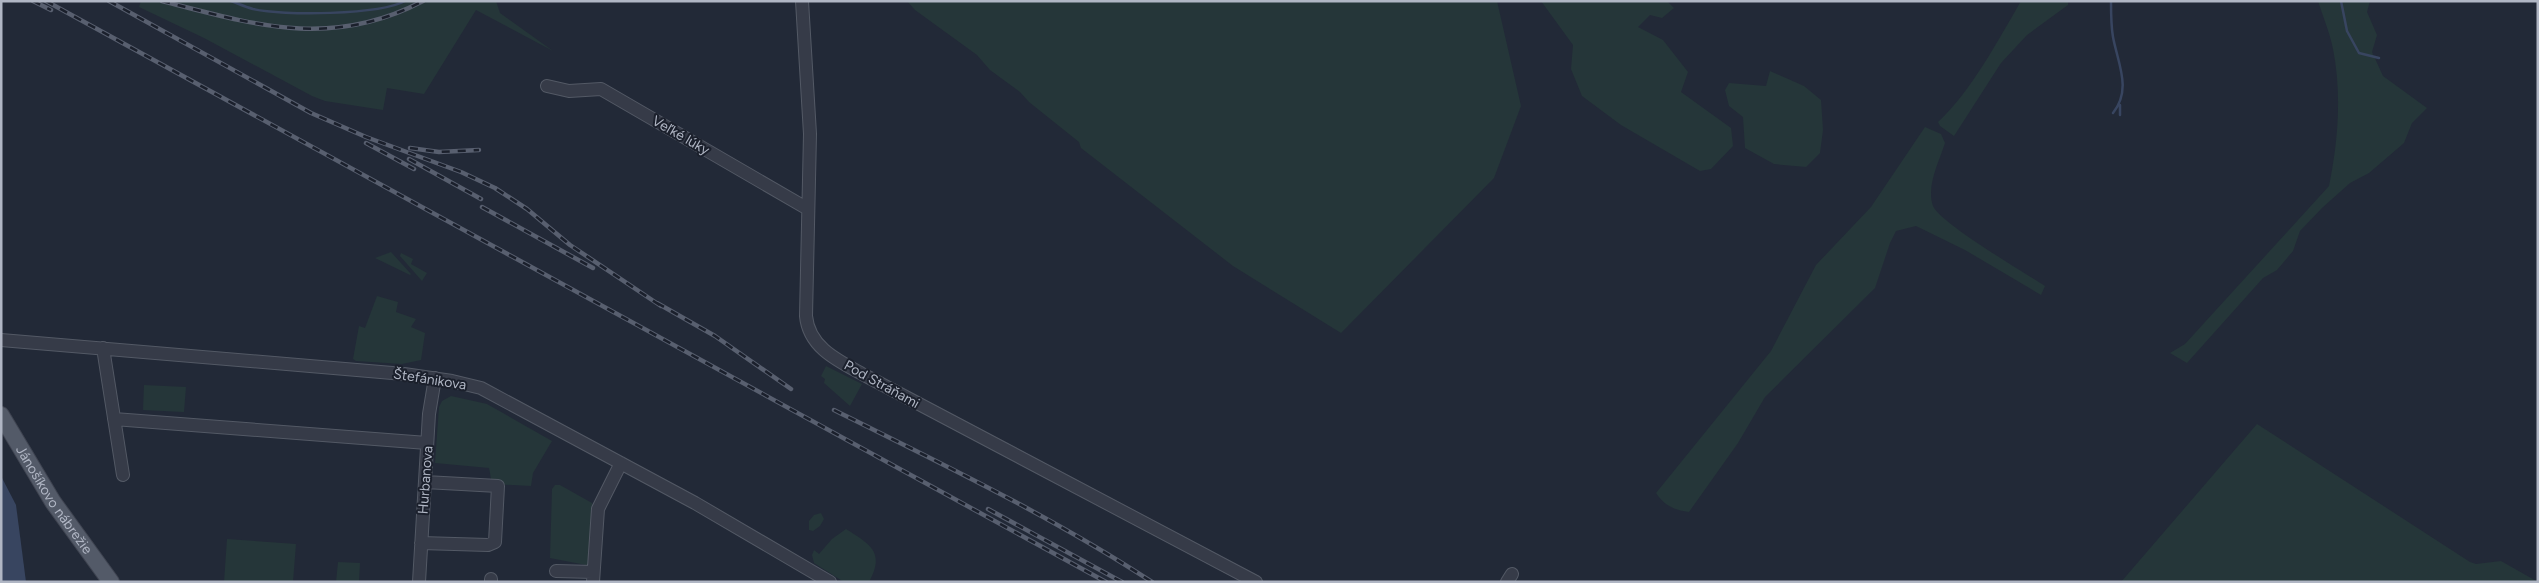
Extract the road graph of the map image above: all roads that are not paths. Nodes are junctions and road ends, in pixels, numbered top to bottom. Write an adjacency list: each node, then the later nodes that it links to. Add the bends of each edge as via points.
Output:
1 (802, 1): 3 (street, Pod Stráňami, via 810,123)
2 (547, 86): 3 (street, Veľké lúky, via 569,91 601,89)
3 (808, 209): 20 (street, Pod Stráňami, via 806,316 810,334 820,347 866,376)
4 (1, 340): 5 (street, Štefánikova)
5 (103, 348): 6 (street, Štefánikova); 8 (street)
6 (435, 378): 9 (street, Hurbanova); 10 (street, Štefánikova, via 481,388 497,395)
7 (1, 414): 17 (main road, Jánošíkovo nábrežie, via 53,502)
8 (114, 419): 9 (street); 11 (street)
9 (427, 443): 12 (street, Hurbanova)
10 (621, 463): 15 (street, via 598,509); 16 (street, Štefánikova, via 702,506)
11 (123, 476)
12 (425, 482): 13 (street, Hurbanova); 13 (street, via 498,486 495,542 488,546)
13 (421, 543): 18 (street, Hurbanova)
14 (556, 571): 15 (street)
15 (593, 577)
16 (810, 577): 19 (street, Štefánikova)
17 (112, 582)
18 (419, 582)
19 (830, 582)
20 (1256, 582)

